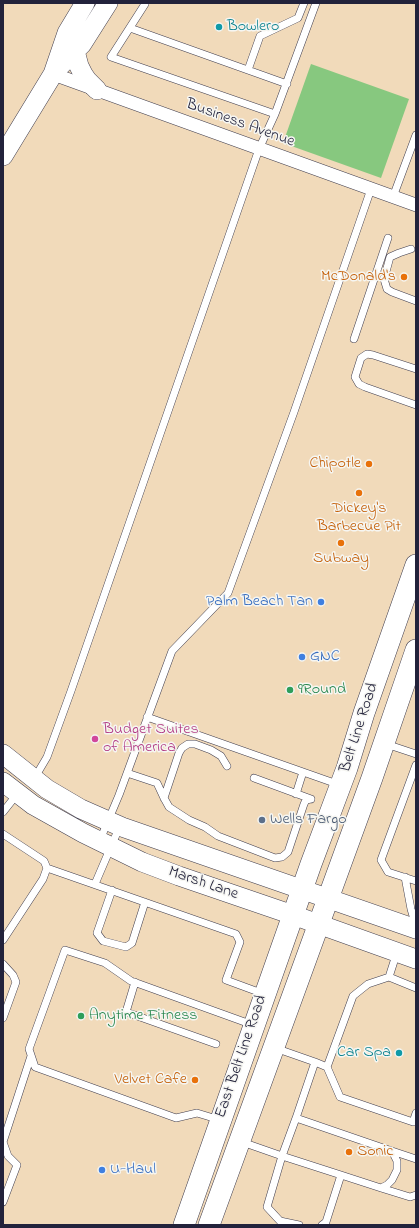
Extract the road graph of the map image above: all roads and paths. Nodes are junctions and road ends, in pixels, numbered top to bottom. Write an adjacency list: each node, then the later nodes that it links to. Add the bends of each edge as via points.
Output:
1 (85, 3): 9 (main road, via 67,33)
2 (108, 3): 7 (main road)
3 (144, 3): 6 (lane)
4 (303, 4): 5 (lane); 8 (lane, via 298,18 260,36)
5 (315, 6): 10 (lane)
6 (130, 28): 8 (lane); 12 (lane, via 111,57)
7 (75, 51): 9 (main road); 11 (main road, via 83,74)
8 (248, 70): 10 (lane)
9 (53, 74): 11 (street, Business Avenue); 15 (main road)
10 (287, 84): 12 (lane)
11 (97, 90): 14 (street, Business Avenue)
12 (275, 114): 14 (lane)
13 (416, 135): 17 (lane)
14 (259, 149): 16 (street, Business Avenue); 41 (lane, via 68,699 47,757)
15 (3, 156)
16 (371, 189): 17 (street, Business Avenue); 30 (lane, via 228,593 172,651)
17 (393, 197): 18 (street, Business Avenue)
18 (416, 205)
19 (388, 238): 22 (lane)
20 (411, 249): 21 (lane, via 390,257 384,279 387,289)
21 (416, 301)
22 (354, 339)
23 (416, 369): 24 (lane, via 367,354 361,358 355,377 359,384 365,387)
24 (416, 406)
25 (416, 565): 28 (main road, Belt Line Road)
26 (416, 606): 27 (main road, via 408,630)
27 (416, 643)
28 (389, 644): 34 (main road, via 400,653 376,726); 43 (main road, Belt Line Road)
29 (416, 651): 31 (main road, Belt Line Road)
30 (147, 717): 37 (lane); 38 (lane)
31 (384, 743): 33 (lane); 34 (main road, Belt Line Road)
32 (3, 754): 41 (main road, Marsh Lane)
33 (416, 754)
34 (377, 763): 57 (main road, Belt Line Road)
35 (416, 765): 39 (lane)
36 (227, 766): 46 (lane, via 221,756 211,750 188,744 179,752)
37 (303, 772): 43 (lane); 45 (lane)
38 (127, 773): 46 (lane, via 157,783); 48 (lane, via 119,795)
39 (414, 774): 52 (lane, via 381,860 388,872)
40 (254, 778): 45 (lane)
41 (34, 779): 48 (main road, Marsh Lane, via 81,809)
42 (3, 782): 44 (main road, Marsh Lane)
43 (341, 785): 55 (main road, Belt Line Road)
44 (18, 793): 47 (lane); 50 (main road, Marsh Lane, via 33,805)
45 (296, 794): 46 (lane, via 311,799 306,800 304,804 288,852 282,857 275,858 218,836 169,807)
46 (164, 798)
47 (3, 812)
48 (114, 823): 50 (lane); 50 (lane); 55 (main road, Marsh Lane)
49 (3, 834): 51 (lane, via 44,861)
50 (105, 844): 54 (lane); 59 (main road, Marsh Lane, via 179,876)
51 (47, 868): 54 (lane); 62 (lane, via 43,879)
52 (405, 877): 53 (lane); 61 (lane)
53 (416, 881)
54 (95, 884): 56 (lane)
55 (302, 889): 57 (main road, Marsh Lane); 59 (main road, East Belt Line Road)
56 (112, 890): 58 (lane); 58 (lane, via 97,933 103,941 126,947 132,943)
57 (329, 898): 60 (main road, Belt Line Road); 61 (main road, Marsh Lane)
58 (145, 902): 69 (lane, via 236,934 240,942 226,980)
59 (293, 915): 60 (main road, Marsh Lane); 69 (main road, East Belt Line Road)
60 (319, 925): 63 (main road, Marsh Lane); 73 (main road, East Belt Line Road)
61 (416, 928)
62 (3, 940)
63 (397, 952): 64 (main road, Marsh Lane); 66 (lane)
64 (416, 959)
65 (3, 964): 70 (lane, via 16,982)
66 (389, 977): 68 (lane); 76 (lane, via 368,984 353,996)
67 (135, 982): 71 (lane); 72 (lane, via 126,1012); 74 (lane, via 105,963 65,950 29,1049)
68 (416, 988)
69 (264, 994): 71 (main road, East Belt Line Road)
70 (3, 1018)
71 (254, 1025): 79 (main road, East Belt Line Road)
72 (216, 1044)
73 (274, 1048): 75 (lane); 80 (main road, East Belt Line Road)
74 (31, 1056): 79 (lane, via 35,1067 176,1118 197,1113); 87 (lane, via 3,1142 8,1156 17,1165)
75 (315, 1062): 76 (lane); 78 (lane)
76 (327, 1067): 77 (lane, via 340,1098 413,1122)
77 (416, 1113)
78 (296, 1118): 81 (lane); 82 (lane)
79 (220, 1120): 88 (main road, East Belt Line Road)
80 (239, 1142): 82 (lane); 89 (main road, East Belt Line Road)
81 (392, 1151): 83 (lane); 85 (lane, via 397,1161 397,1170 392,1180)
82 (282, 1156): 84 (lane); 90 (lane, via 268,1207 280,1220)
83 (416, 1159)
84 (341, 1175): 85 (lane); 91 (lane, via 326,1222)
85 (381, 1188): 86 (lane, via 410,1197)
86 (416, 1195)
87 (3, 1202)
88 (184, 1225)
89 (209, 1225)
90 (299, 1225)
91 (322, 1225)

